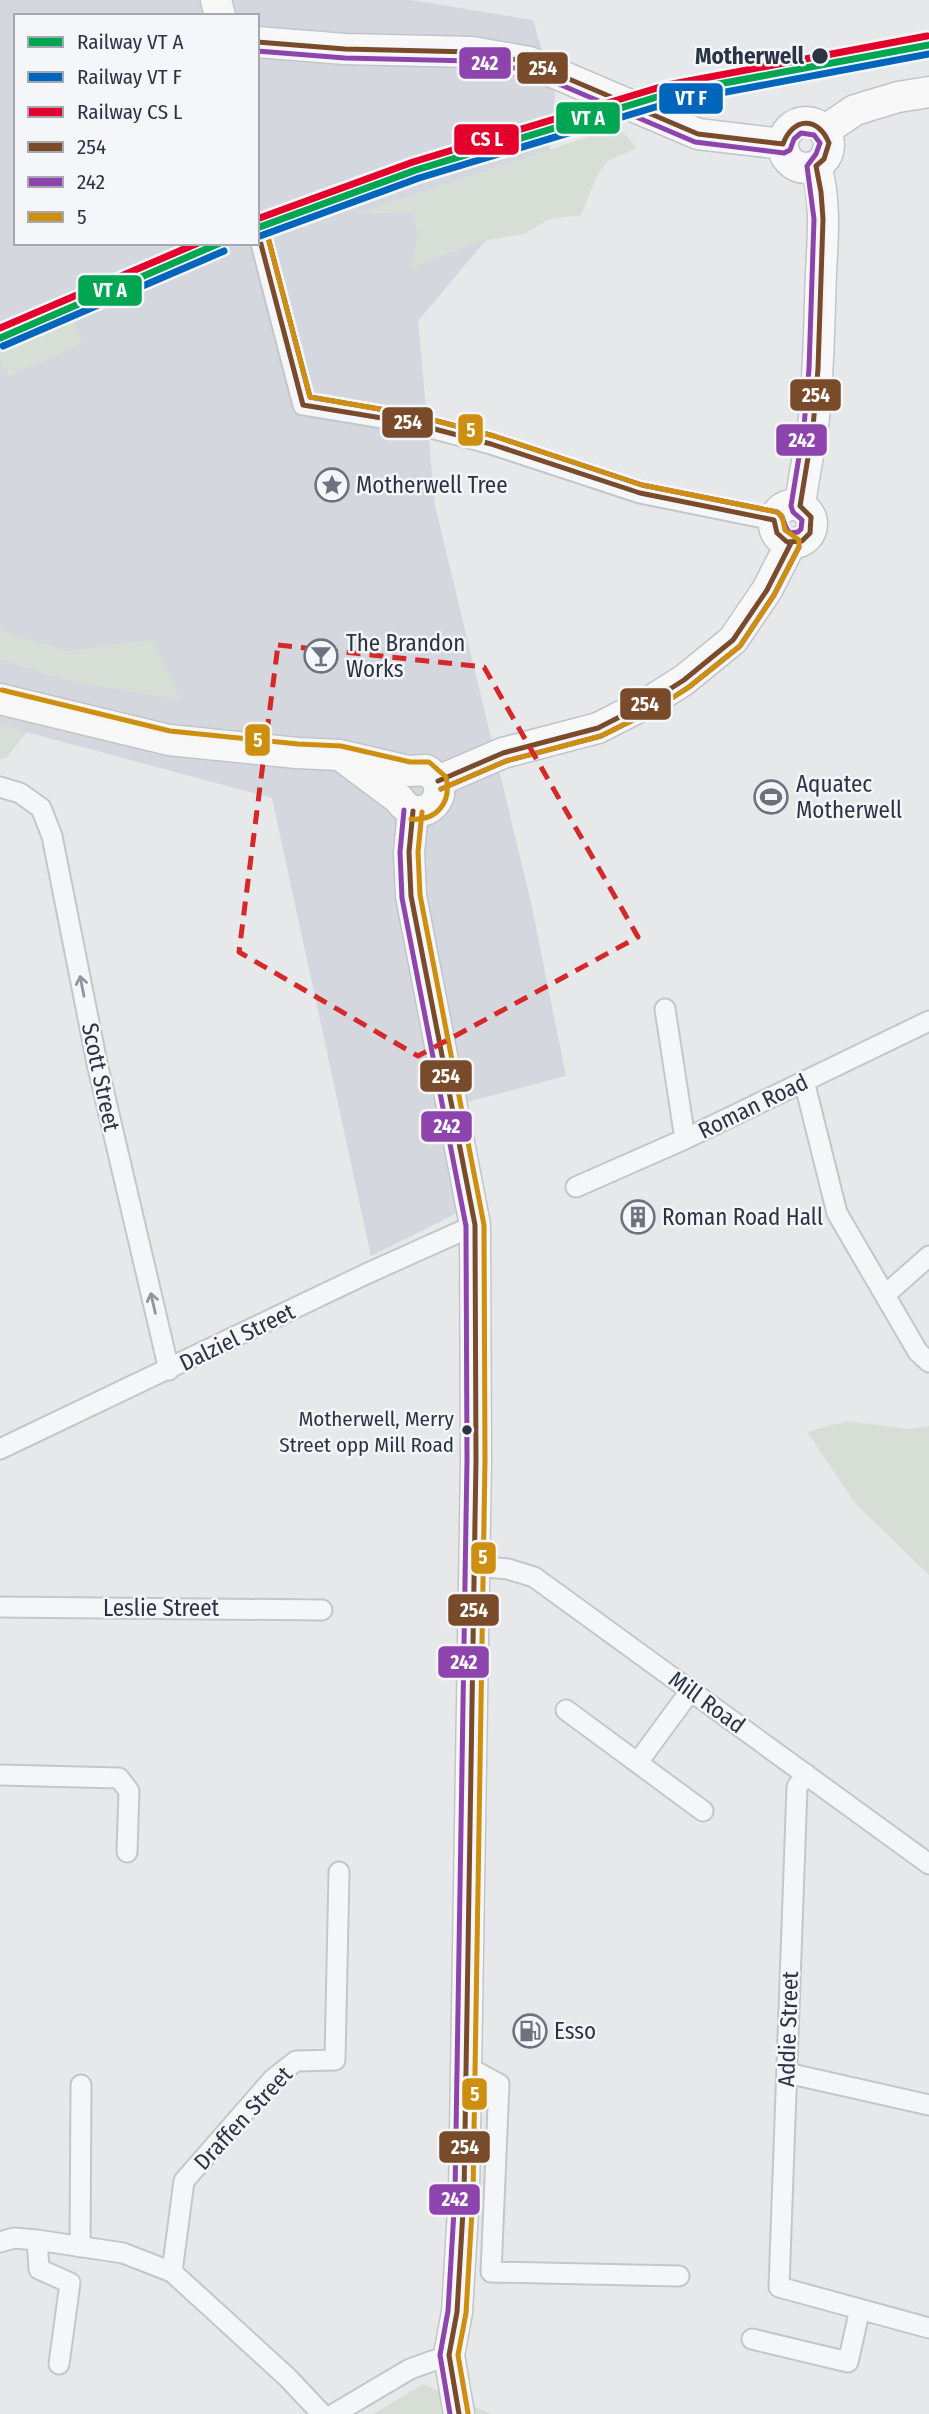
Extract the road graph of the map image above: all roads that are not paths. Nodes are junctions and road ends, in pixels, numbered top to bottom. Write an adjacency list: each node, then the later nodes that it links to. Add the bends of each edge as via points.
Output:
1 (259, 42): 4 (main road, via 472,52 529,62 698,134)
2 (929, 92): 3 (main road, via 855,110)
3 (824, 131): 4 (main road, via 815,124 800,123 788,131); 5 (main road, via 828,150)
4 (783, 144): 5 (main road, via 797,166)
5 (816, 166): 7 (main road, via 822,185 823,242 818,351 813,427 800,506 811,517 812,527 802,541)
6 (259, 236): 7 (street, via 303,405 412,423 640,493 732,510)
7 (783, 532): 10 (main road, via 766,590 733,640 684,680 598,728 503,753 438,781 436,802 426,810)
8 (0, 699): 10 (main road, via 169,740 340,755)
9 (0, 787): 20 (street, Scott Street, one-way to 9, via 97,1063 52,836 41,808 20,793)
10 (407, 794): 16 (main road, via 411,896)
11 (665, 1009): 14 (street)
12 (929, 1021): 13 (street, Roman Road)
13 (804, 1081): 14 (street, Roman Road); 18 (street, via 837,1213)
14 (685, 1139): 15 (street, Roman Road)
15 (576, 1187)
16 (475, 1225): 20 (street, Dalziel Street); 22 (main road)
17 (929, 1256): 18 (street)
18 (885, 1295): 19 (street)
19 (929, 1363)
20 (169, 1370): 21 (street, Dalziel Street)
21 (0, 1449)
22 (475, 1566): 25 (street, Mill Road, via 534,1577); 34 (main road)
23 (0, 1607): 24 (street, Leslie Street)
24 (322, 1610)
25 (691, 1690): 27 (street); 28 (street, Mill Road)
26 (566, 1710): 27 (street)
27 (638, 1762): 30 (street)
28 (806, 1774): 32 (street, Mill Road); 35 (street, Addie Street, via 797,1787)
29 (0, 1775): 31 (street, via 119,1778 129,1791)
30 (703, 1811)
31 (127, 1852)
32 (929, 1864)
33 (339, 1872): 41 (street, Draffen Street, via 335,2060 296,2060 272,2079 184,2181)
34 (466, 2066): 42 (street, via 499,2084 491,2272); 46 (main road, via 464,2207 457,2312)
35 (787, 2073): 37 (street); 43 (street, Addie Street, via 779,2287)
36 (81, 2085): 40 (street)
37 (929, 2105)
38 (37, 2240): 39 (street); 40 (street); 47 (street, via 39,2269 70,2283)
39 (0, 2242)
40 (80, 2247): 41 (street, via 123,2253)
41 (172, 2272): 48 (street)
42 (679, 2276)
43 (860, 2309): 44 (street); 45 (street, via 848,2362)
44 (929, 2328)
45 (752, 2339)
46 (449, 2355): 49 (street, via 410,2369); 50 (main road)
47 (59, 2364)
48 (322, 2414)
49 (334, 2414)
50 (459, 2414)

